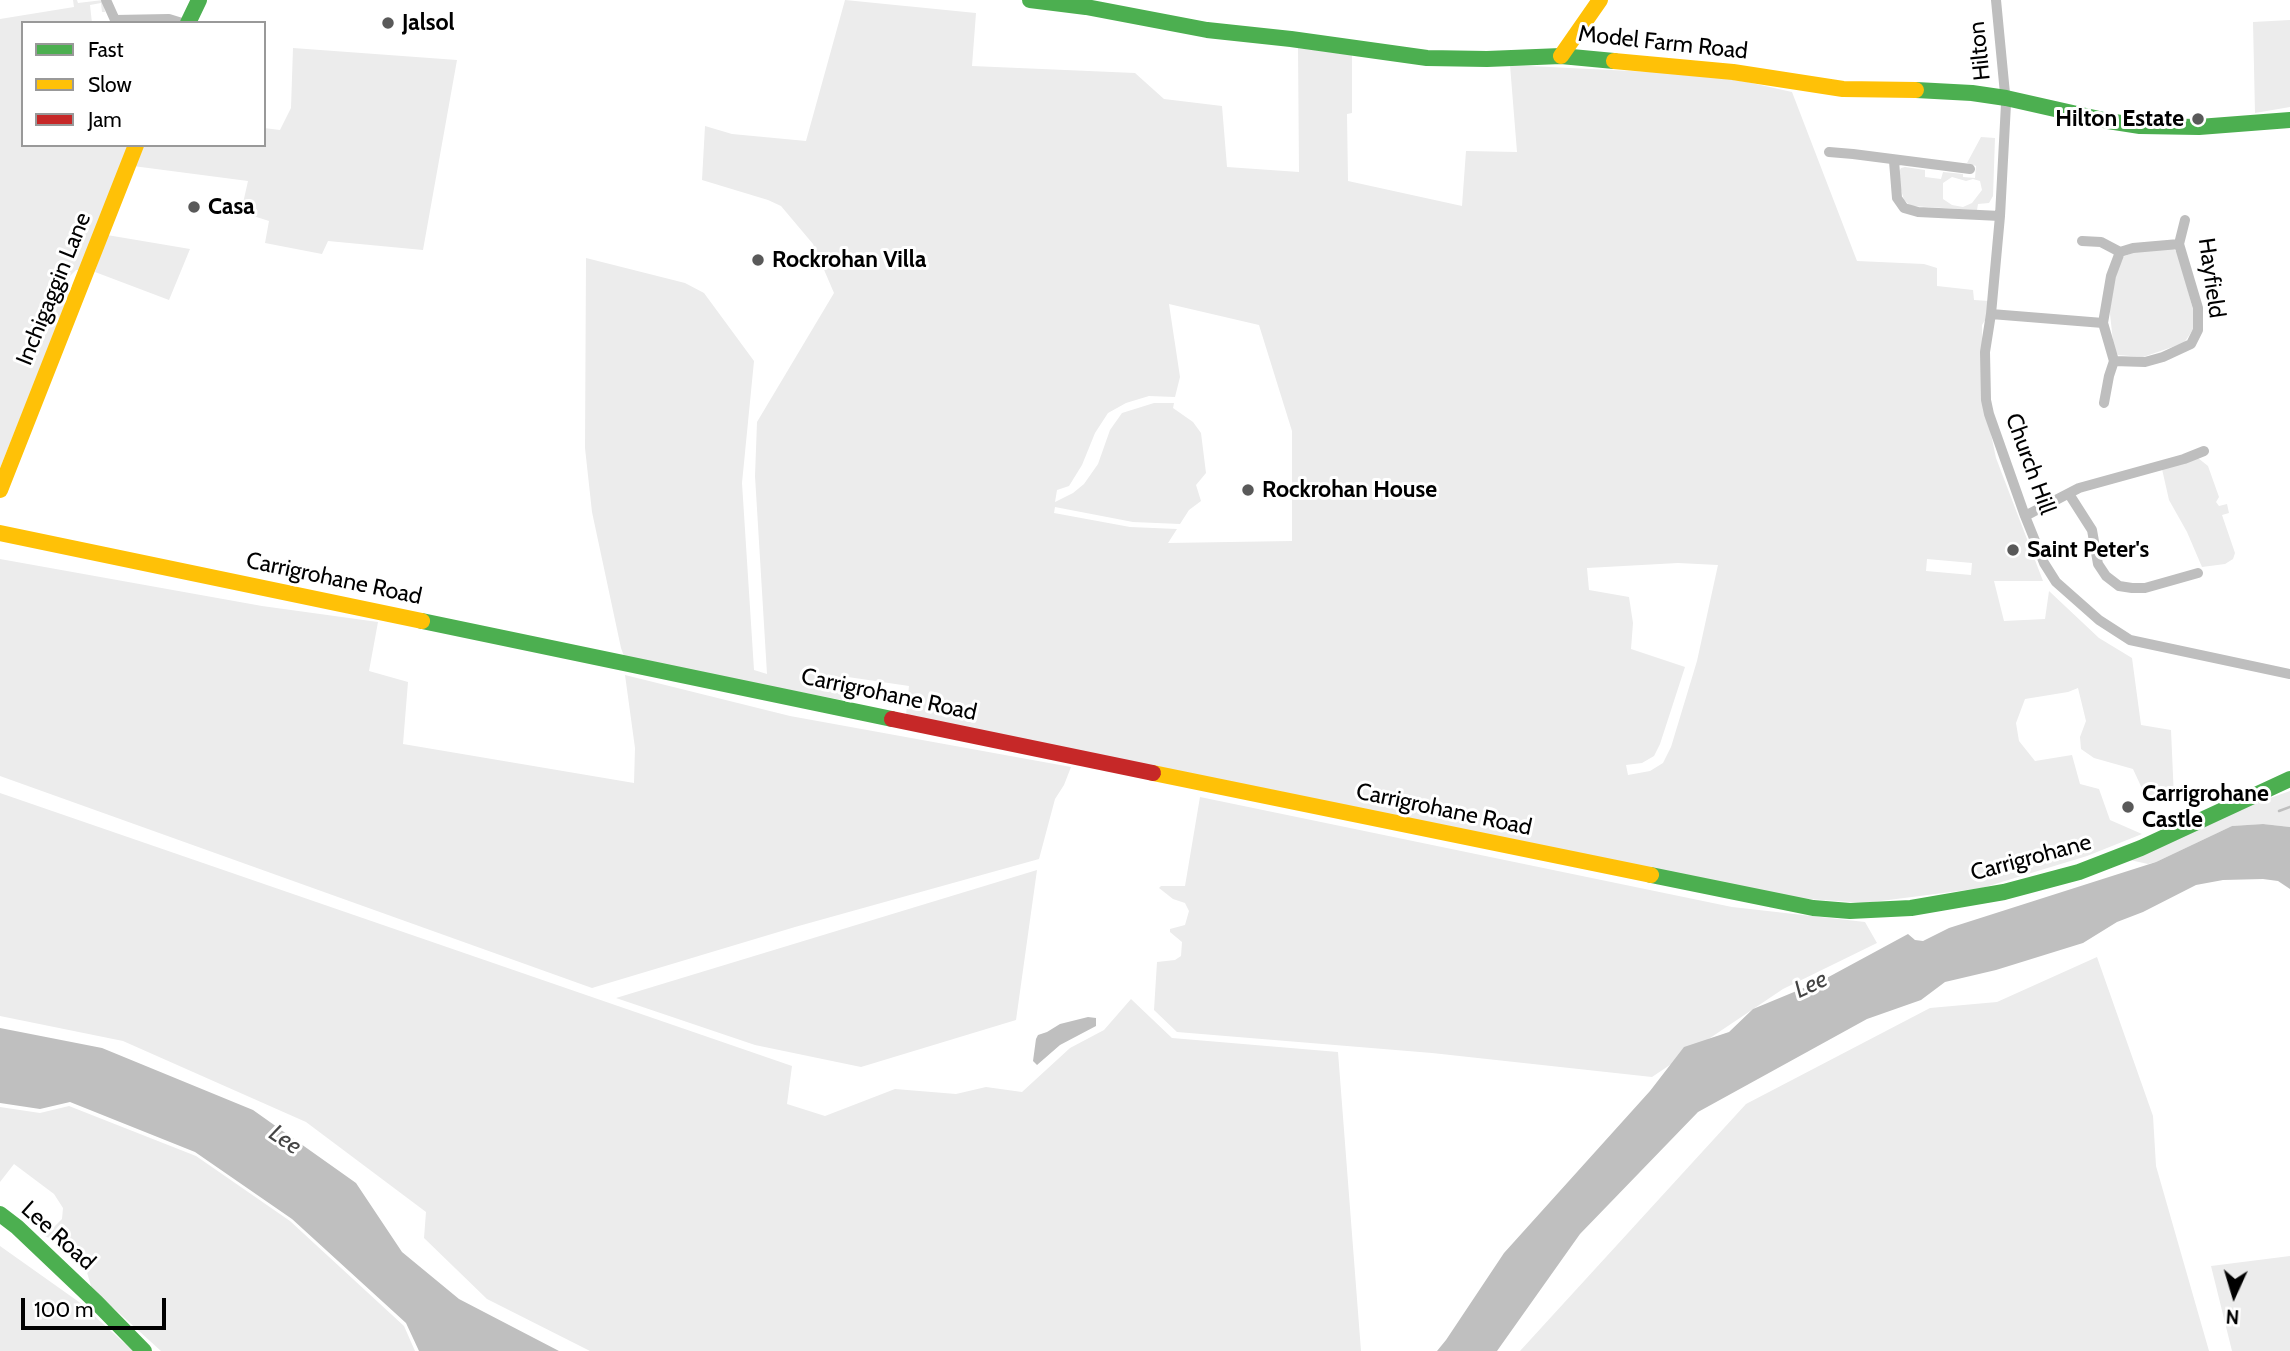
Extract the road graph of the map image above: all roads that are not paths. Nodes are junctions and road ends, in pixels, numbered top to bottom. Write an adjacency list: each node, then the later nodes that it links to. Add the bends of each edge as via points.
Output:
1 (106, 0): 6 (street, via 115,20)
2 (199, 0): 7 (main road)
3 (1030, 0): 8 (main road, Model Farm Road, via 1208,30 1427,58)
4 (1600, 0): 8 (main road)
5 (1996, 0): 9 (street, Hilton)
6 (176, 21)
7 (189, 21)
8 (1561, 57): 9 (main road, Model Farm Road, via 1733,72 1843,89 1938,90)
9 (2006, 98): 10 (main road, Model Farm Road, via 2140,126); 15 (street, Church Hill)
10 (2290, 120)
11 (135, 147): 25 (main road, Inchigaggin Lane)
12 (1829, 152): 13 (street)
13 (1894, 161): 14 (street); 15 (street, via 1897,198 1904,208)
14 (1970, 169)
15 (2000, 216): 20 (street, Church Hill)
16 (2185, 220): 18 (street, Hayfield)
17 (2082, 241): 19 (street, via 2101,242)
18 (2179, 244): 19 (street); 22 (street, Hayfield, via 2198,308 2198,330 2191,344 2145,362)
19 (2120, 252): 21 (street)
20 (1991, 314): 21 (street); 27 (street, Church Hill, via 1985,352 1986,400)
21 (2103, 323): 22 (street)
22 (2114, 361): 23 (street)
23 (2104, 403)
24 (2204, 451): 26 (street)
25 (0, 490)
26 (2068, 494): 27 (street); 29 (street, via 2092,530 2098,564 2119,586 2145,588)
27 (2025, 516): 30 (street, Church Hill, via 2056,582 2130,640)
28 (0, 533): 32 (main road, Carrigrohane Road)
29 (2198, 573)
30 (2290, 674)
31 (2290, 779): 32 (main road, Carrigrohane, via 2141,848 2079,872 2004,892 1878,911)
32 (1768, 900)
33 (0, 1214): 34 (main road, Lee Road)
34 (144, 1351)

